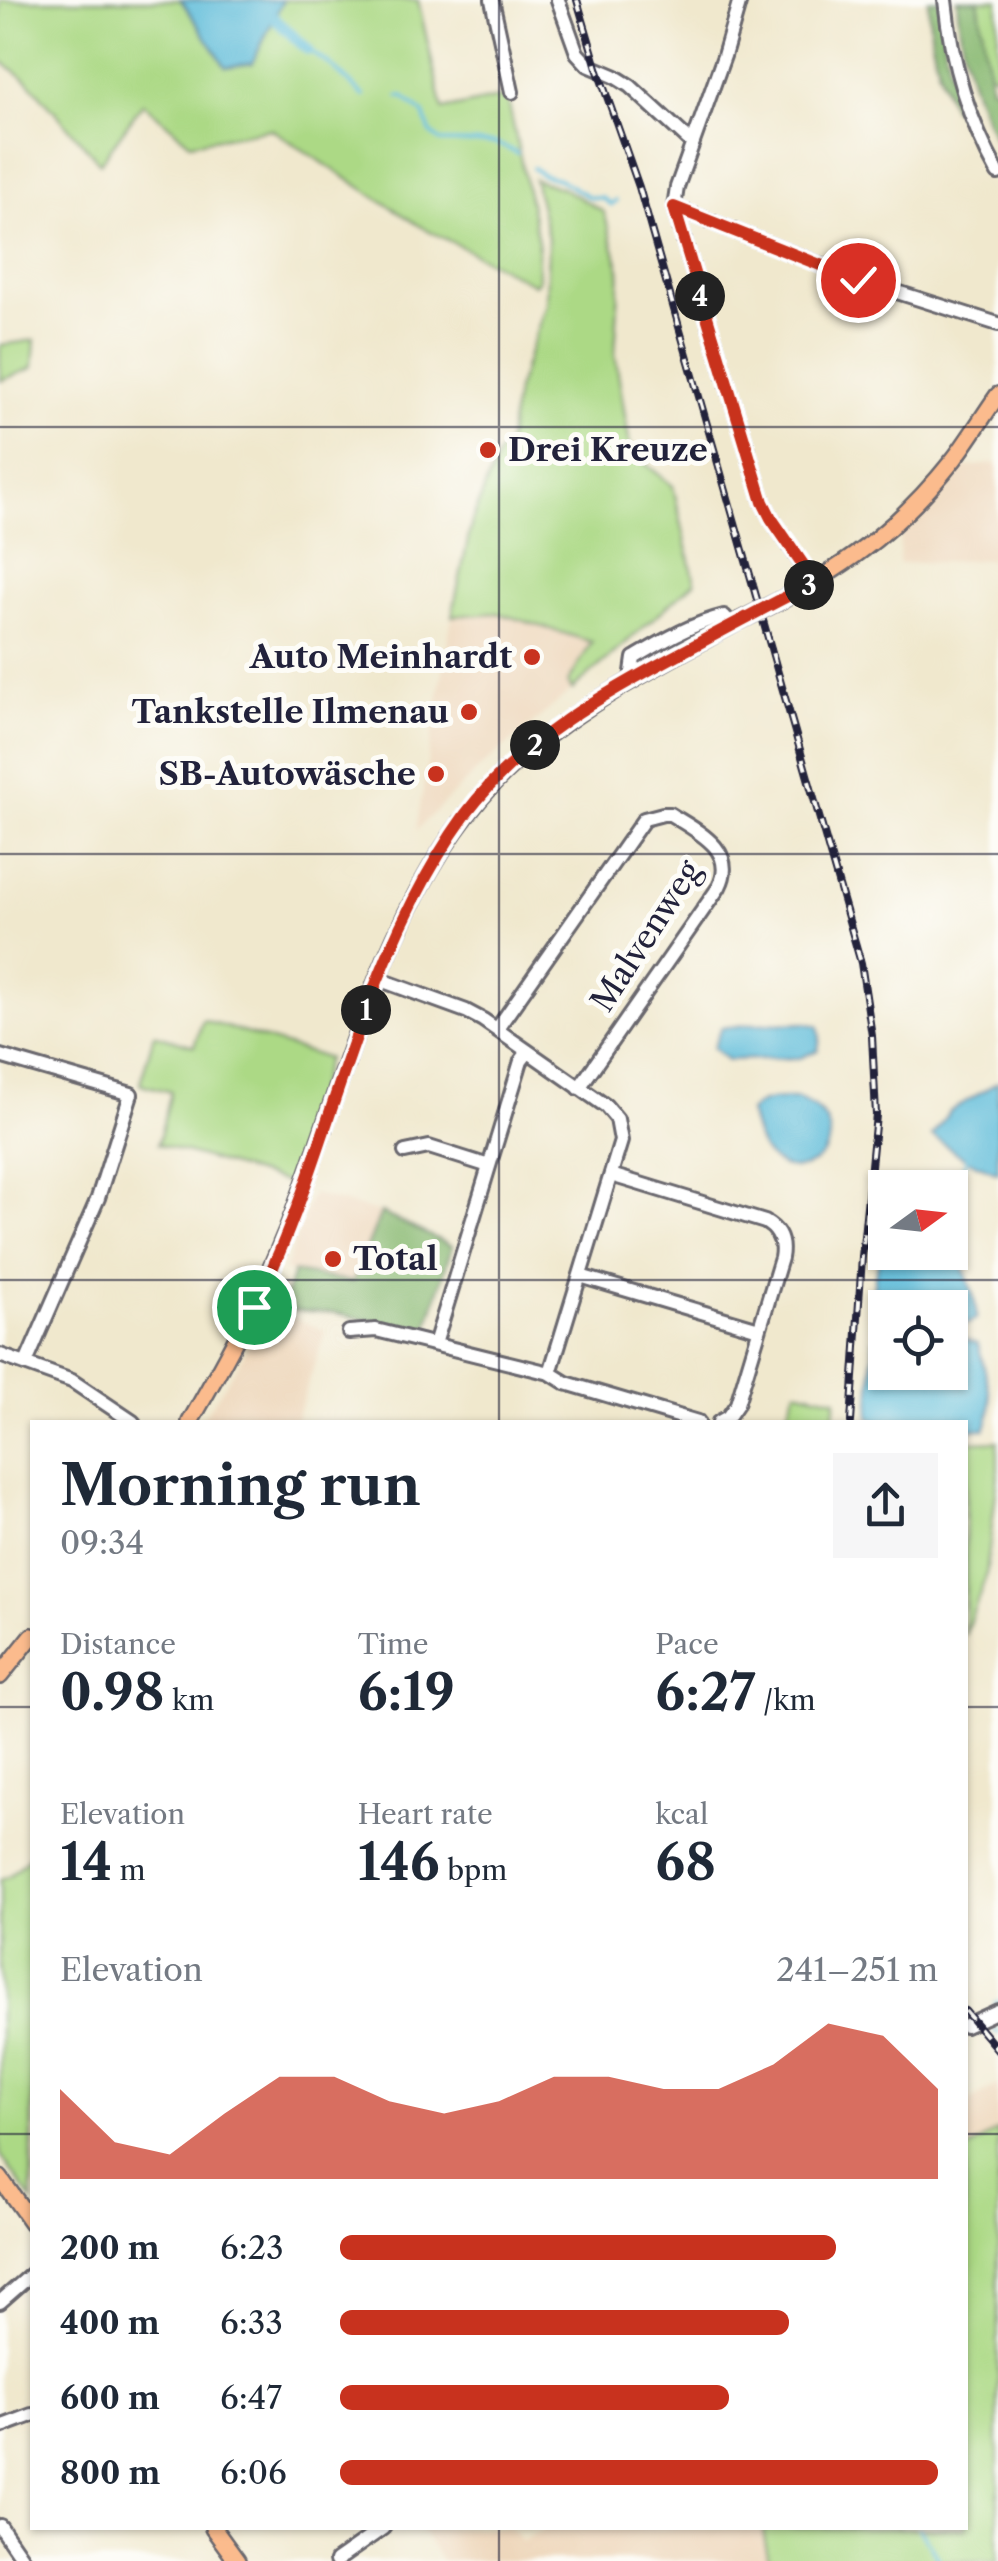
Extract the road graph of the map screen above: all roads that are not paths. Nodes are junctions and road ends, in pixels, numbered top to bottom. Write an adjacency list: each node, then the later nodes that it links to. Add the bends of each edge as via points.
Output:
1 (492, 0): 5 (street)
2 (558, 0): 6 (street, via 588,65 630,86)
3 (740, 0): 6 (street)
4 (946, 0): 7 (street, via 962,88)
5 (512, 92)
6 (692, 142): 8 (street)
7 (998, 173)
8 (674, 207): 9 (street, via 842,274); 11 (street, via 763,502)
9 (998, 324)
10 (998, 395): 11 (main road, via 904,514 866,550)
11 (815, 582): 12 (main road, bridge, via 632,679 543,738 466,815 427,876)
12 (378, 978): 13 (street); 28 (main road, via 277,1256)
13 (497, 1029): 14 (street); 16 (street, Malvenweg, via 644,818 670,814 720,849 724,877)
14 (528, 1052): 16 (street); 18 (street)
15 (0, 1056): 25 (street, via 131,1094 98,1198)
16 (578, 1088): 19 (street, via 617,1119 621,1141)
17 (405, 1152): 18 (street, via 429,1147)
18 (489, 1166): 23 (street)
19 (611, 1175): 20 (street); 21 (street, via 774,1227 782,1248)
20 (580, 1276): 21 (street); 26 (street)
21 (759, 1330): 30 (street, via 736,1404)
22 (348, 1332): 23 (street, via 376,1330)
23 (435, 1344): 26 (street)
24 (0, 1354): 25 (street)
25 (26, 1363): 27 (street, via 72,1382)
26 (550, 1373): 29 (street)
27 (130, 1420)
28 (191, 1420)
29 (691, 1420)
30 (724, 1420)
31 (30, 1638): 32 (main road)
32 (0, 1676)
33 (998, 2011): 34 (street)
34 (968, 2025)
35 (0, 2178): 36 (main road)
36 (30, 2220)
37 (30, 2276): 38 (street)
38 (0, 2302)
39 (30, 2416): 40 (street)
40 (0, 2427)
41 (0, 2526): 45 (street)
42 (214, 2530): 44 (main road)
43 (380, 2530): 46 (street)
44 (232, 2559)
45 (24, 2561)
46 (336, 2561)

